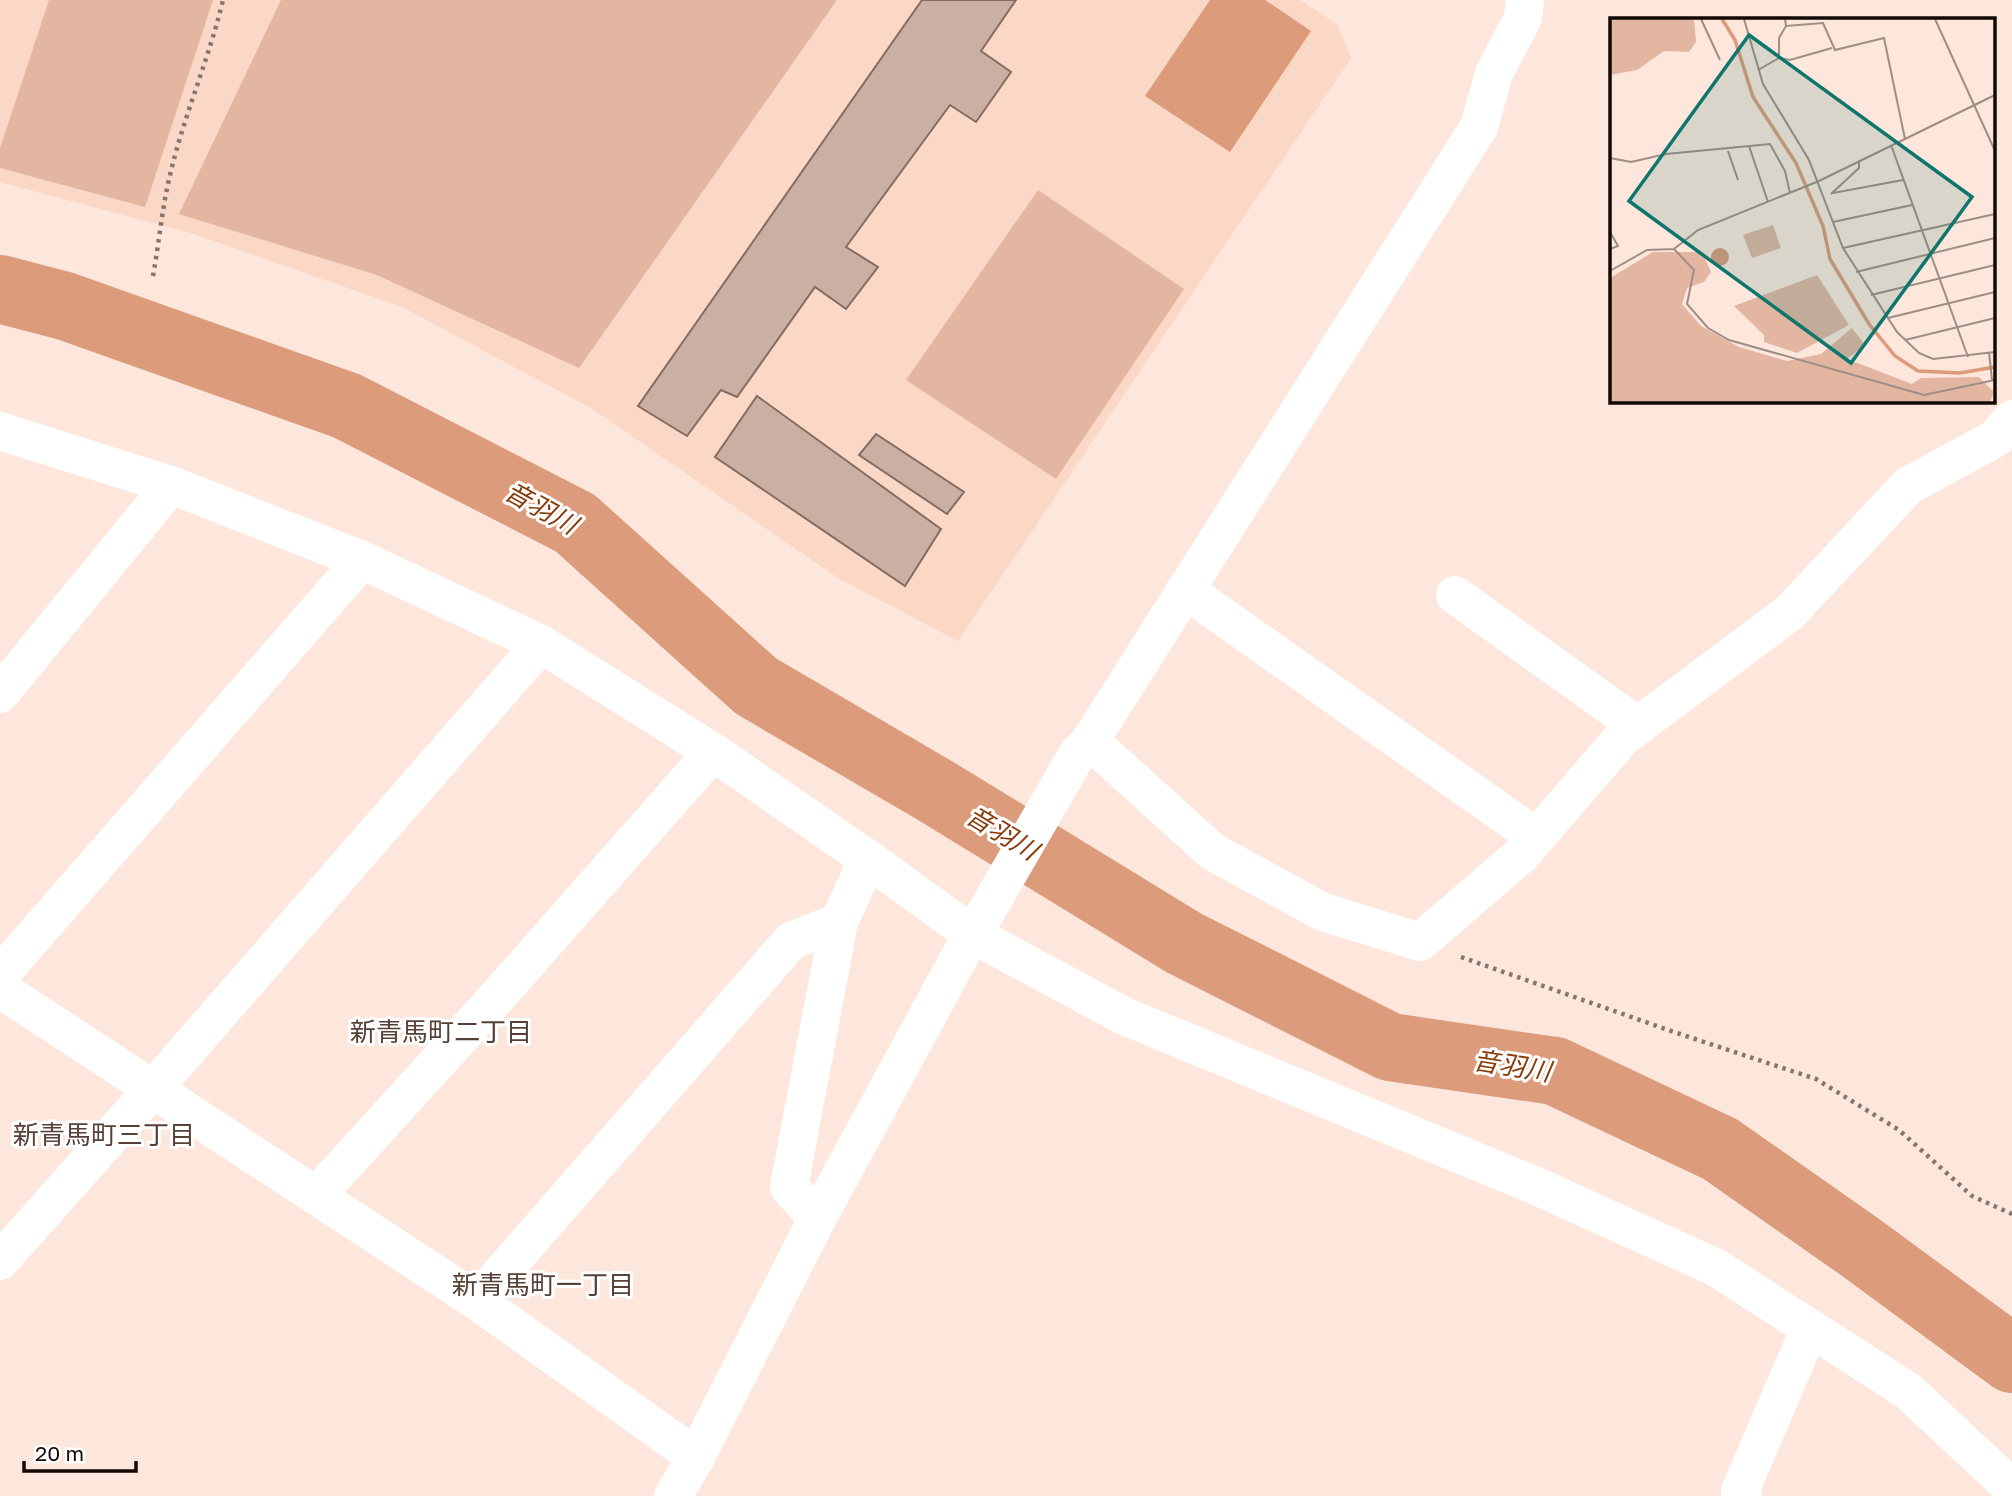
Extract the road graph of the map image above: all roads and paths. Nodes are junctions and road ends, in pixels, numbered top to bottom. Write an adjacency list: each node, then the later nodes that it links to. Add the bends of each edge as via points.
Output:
1 (223, 0): 3 (path, via 169,176)
2 (1525, 0): 8 (street, via 1523,18 1494,73 1479,127)
3 (153, 276)
4 (2012, 419): 12 (street, via 1996,438 1908,486 1789,613)
5 (0, 431): 6 (street)
6 (171, 485): 7 (street); 11 (street)
7 (362, 561): 10 (street); 20 (street)
8 (1185, 590): 13 (street); 15 (street)
9 (1455, 595): 12 (street)
10 (541, 644): 14 (street); 22 (street)
11 (0, 694)
12 (1638, 726): 15 (street, via 1623,737)
13 (1084, 747): 18 (street); 19 (street, via 1213,852 1324,912)
14 (713, 752): 16 (street); 23 (street)
15 (1536, 837): 19 (street)
16 (868, 859): 17 (street); 18 (street)
17 (839, 922): 25 (street, via 789,1187); 27 (street, via 791,941)
18 (972, 934): 25 (street); 28 (street, via 1125,1016 1534,1185 1715,1267)
19 (1420, 942): 24 (path, via 1816,1079 1899,1130 1972,1196)
20 (0, 975)
21 (0, 989): 22 (street)
22 (154, 1088): 23 (street); 26 (street)
23 (317, 1195): 27 (street)
24 (2012, 1214)
25 (817, 1219): 29 (street)
26 (0, 1261)
27 (477, 1301): 29 (street)
28 (1810, 1328): 30 (street, via 1909,1391); 31 (street)
29 (696, 1457): 32 (street)
30 (2012, 1488)
31 (1738, 1494)
32 (673, 1496)

